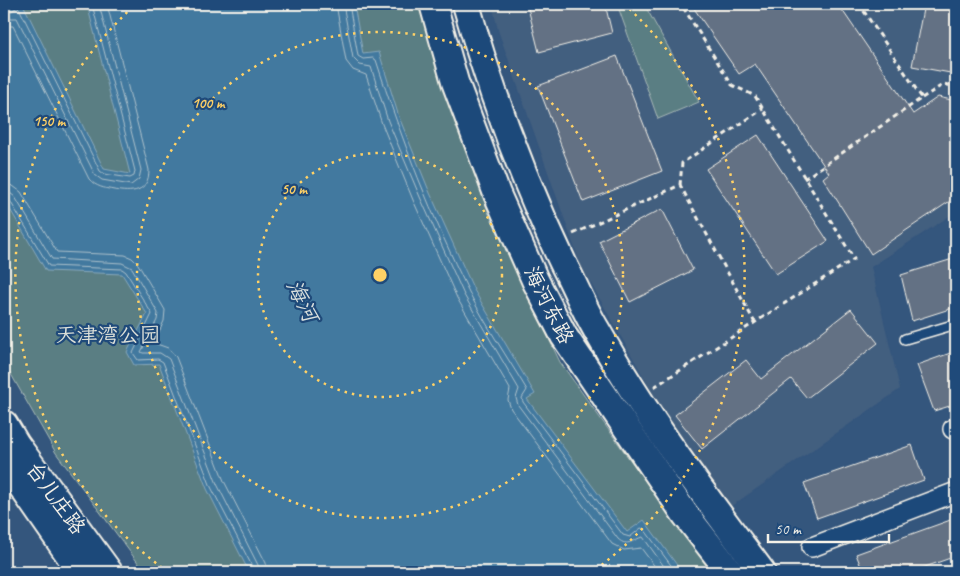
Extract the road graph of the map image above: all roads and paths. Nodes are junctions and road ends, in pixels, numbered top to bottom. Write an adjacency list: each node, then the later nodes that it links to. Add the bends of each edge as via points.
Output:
1 (433, 4): 21 (main road, 海河东路, via 455,82 497,194 560,328 615,414)
2 (466, 4): 10 (main road, 海河东路, via 481,58 515,153)
3 (681, 4): 7 (path, via 732,85 755,96)
4 (859, 4): 6 (path)
5 (956, 87): 6 (path, via 944,84)
6 (922, 98): 8 (path)
7 (762, 109): 8 (path); 9 (path, via 682,163)
8 (804, 179): 11 (path, via 854,259)
9 (680, 185): 10 (path); 11 (path)
10 (554, 243): 14 (main road, 海河东路, via 595,328)
11 (755, 323): 14 (path)
12 (956, 324): 13 (lane)
13 (905, 339)
14 (638, 397): 22 (main road, 海河东路)
15 (4, 424): 20 (main road, 台儿庄路)
16 (4, 461): 19 (main road, 台儿庄路)
17 (956, 492): 18 (street)
18 (812, 547)
19 (81, 572)
20 (109, 572)
21 (730, 572)
22 (762, 572)

